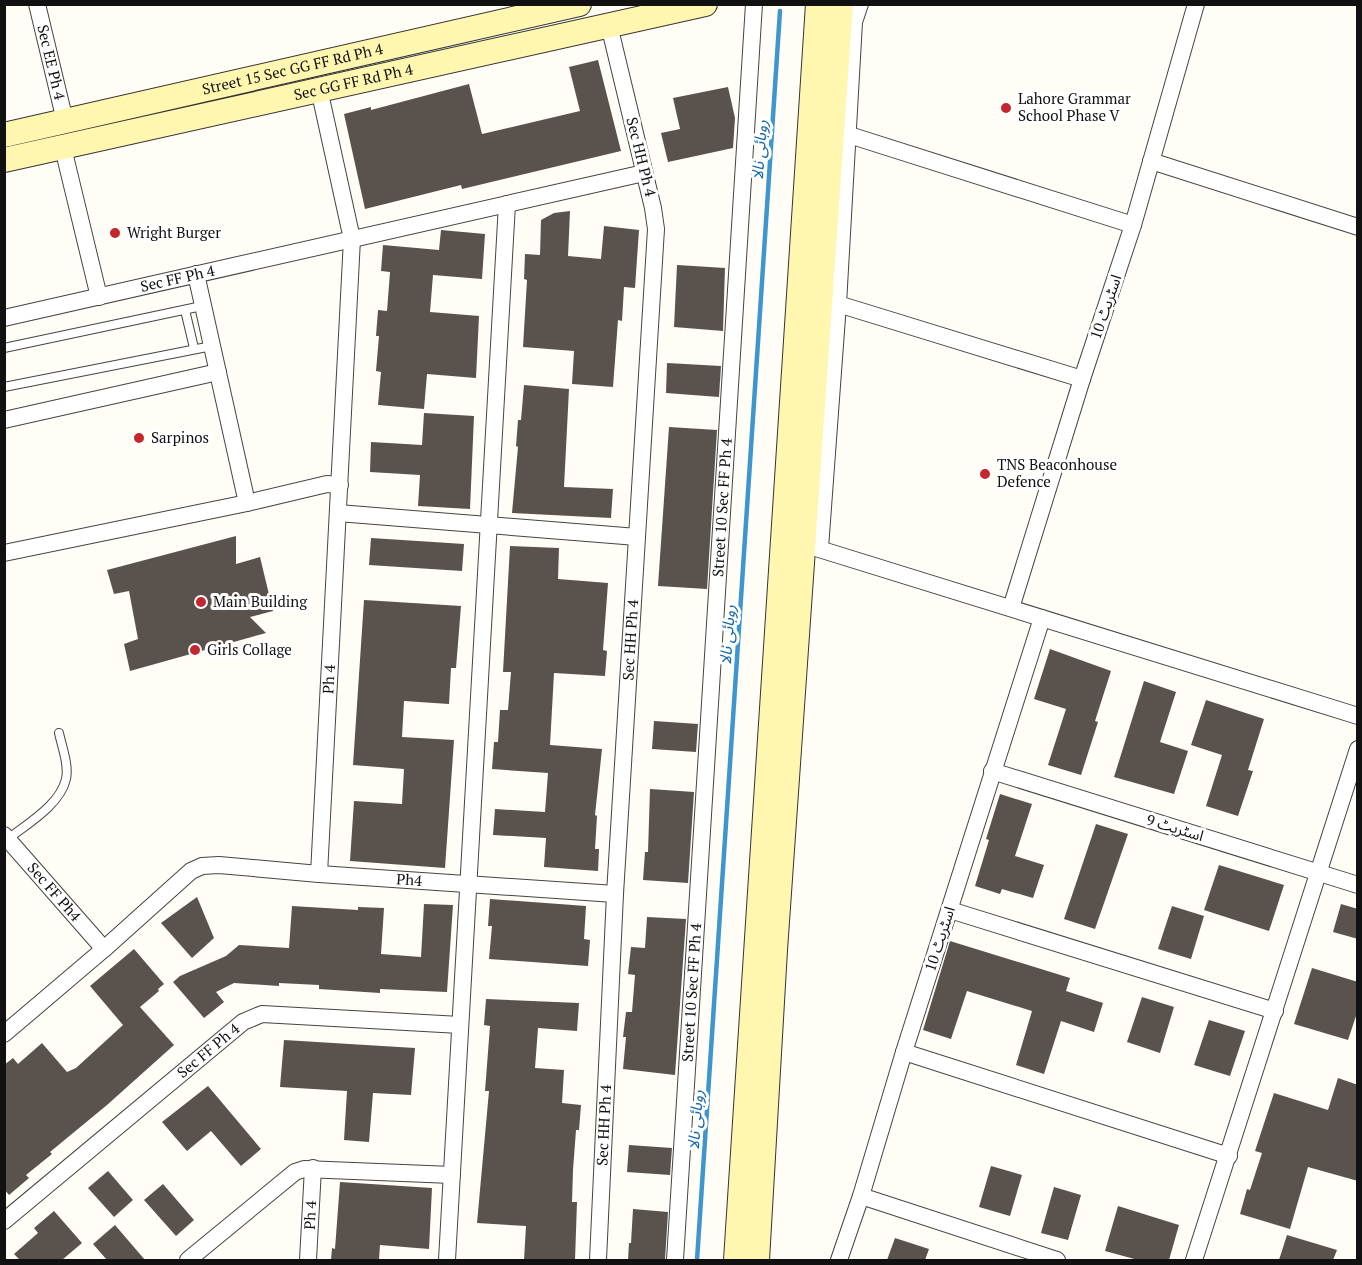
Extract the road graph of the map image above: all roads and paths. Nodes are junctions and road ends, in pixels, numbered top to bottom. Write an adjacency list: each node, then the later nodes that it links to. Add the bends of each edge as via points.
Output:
1 (37, 4): 11 (street, Sec EE Ph 4)
2 (579, 4): 11 (main road, Street 15 Sec GG FF Rd Ph 4)
3 (705, 4): 9 (main road, Sec GG FF Rd Ph 4)
4 (754, 4): 70 (street, Street 10 Sec FF Ph 4)
5 (818, 4): 71 (main road)
6 (841, 4): 29 (main road)
7 (860, 4): 12 (street, via 854,22)
8 (1196, 4): 16 (street, اسٹریٹ 10)
9 (609, 25): 10 (main road, Sec GG FF Rd Ph 4); 17 (street, Sec HH Ph 4)
10 (320, 90): 14 (main road, Sec GG FF Rd Ph 4); 21 (street)
11 (65, 121): 13 (main road, Street 15 Sec GG FF Rd Ph 4)
12 (846, 134): 19 (street); 24 (street)
13 (4, 135)
14 (63, 148): 15 (main road, Sec GG FF Rd Ph 4); 23 (street)
15 (4, 160)
16 (1151, 161): 19 (street, اسٹریٹ 10); 20 (street)
17 (645, 173): 18 (street, Sec FF Ph 4); 40 (street, Sec HH Ph 4, via 656,229)
18 (507, 204): 21 (street, Sec FF Ph 4); 39 (street)
19 (1133, 225): 33 (street, اسٹریٹ 10)
20 (1358, 227)
21 (352, 239): 22 (street, Sec FF Ph 4); 36 (street, Ph 4)
22 (196, 274): 23 (street, Sec FF Ph 4); 25 (street)
23 (99, 297): 27 (street, Sec FF Ph 4)
24 (838, 304): 29 (street); 33 (street)
25 (202, 306): 26 (lane); 28 (street)
26 (185, 310): 30 (lane); 31 (lane)
27 (4, 318)
28 (212, 346): 31 (lane); 32 (street)
29 (826, 347): 41 (main road)
30 (4, 348)
31 (195, 348): 34 (lane)
32 (218, 372): 35 (street); 37 (street)
33 (1082, 379): 43 (street, اسٹریٹ 10)
34 (4, 387)
35 (4, 420)
36 (340, 485): 37 (street, via 327,484); 38 (street, Ph 4)
37 (247, 503): 42 (street)
38 (338, 513): 39 (street); 51 (street, Ph 4)
39 (489, 525): 40 (street); 52 (street)
40 (637, 537): 54 (street, Sec HH Ph 4)
41 (812, 546): 43 (street); 72 (main road, via 775,950)
42 (4, 553)
43 (1011, 608): 44 (street)
44 (1042, 618): 45 (street); 48 (street, اسٹریٹ 10)
45 (1358, 716)
46 (59, 733): 49 (lane, via 66,764 66,779 60,793 45,810)
47 (1358, 749): 50 (street)
48 (992, 771): 50 (street, اسٹریٹ 9); 55 (street, اسٹریٹ 10)
49 (6, 838): 56 (street, Sec FF Ph4)
50 (1319, 872): 53 (street, اسٹریٹ 9); 57 (street)
51 (319, 874): 52 (street, Ph4); 56 (street, Ph4, via 202,866 191,871)
52 (470, 885): 54 (street, Ph4); 58 (street)
53 (1358, 885)
54 (615, 894): 69 (street, Sec HH Ph 4)
55 (950, 910): 57 (street); 60 (street, اسٹریٹ 10)
56 (104, 949): 59 (street)
57 (1275, 1011): 61 (street)
58 (460, 1025): 63 (street); 65 (street, Sec FF Ph 4, via 262,1014 253,1017)
59 (4, 1034)
60 (904, 1052): 61 (street); 64 (street, اسٹریٹ 10)
61 (1229, 1156): 75 (street)
62 (313, 1168): 63 (street); 66 (street, via 296,1172); 67 (street, Ph 4)
63 (452, 1175): 68 (street)
64 (861, 1196): 73 (street, اسٹریٹ 10); 74 (street)
65 (4, 1221)
66 (188, 1260)
67 (308, 1260)
68 (447, 1260)
69 (598, 1260)
70 (675, 1260)
71 (736, 1260)
72 (757, 1260)
73 (839, 1260)
74 (1057, 1260)
75 (1194, 1260)

